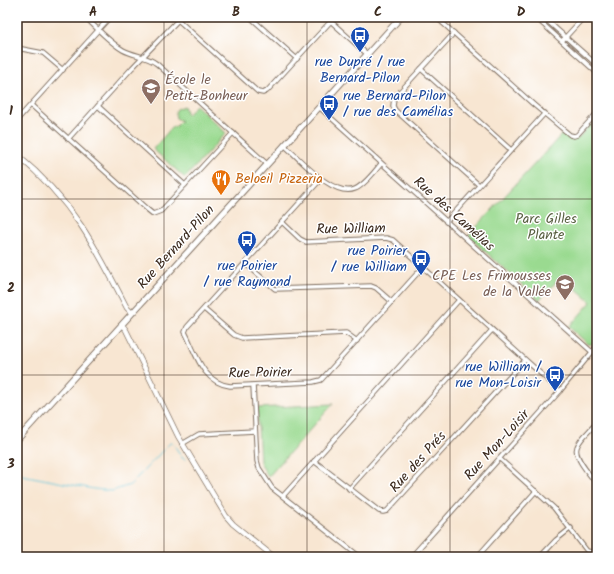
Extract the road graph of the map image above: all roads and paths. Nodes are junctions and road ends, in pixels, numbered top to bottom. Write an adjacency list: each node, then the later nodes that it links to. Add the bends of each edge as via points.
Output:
1 (85, 17): 12 (street)
2 (110, 17): 12 (street)
3 (250, 17): 19 (street)
4 (326, 17): 11 (street)
5 (400, 17): 17 (main road, Rue Bernard-Pilon)
6 (436, 17): 13 (street)
7 (535, 17): 15 (street)
8 (543, 17): 14 (street)
9 (584, 17): 14 (street)
10 (180, 18): 18 (street); 19 (street, via 258,92 266,92)
11 (331, 21): 17 (street); 19 (street)
12 (99, 30): 18 (street, via 123,50); 22 (street)
13 (454, 33): 21 (street); 27 (street)
14 (566, 37): 15 (street); 20 (street)
15 (562, 42): 23 (street)
16 (17, 48): 22 (street, via 43,53)
17 (367, 54): 26 (main road, Rue Bernard-Pilon)
18 (143, 57): 25 (street); 30 (street, via 157,64)
19 (297, 59)
20 (597, 65)
21 (421, 69): 33 (street); 39 (street, via 394,98 393,108)
22 (63, 70): 24 (street)
23 (597, 73)
24 (31, 105): 29 (street); 31 (street)
25 (98, 106): 31 (street); 38 (street)
26 (319, 107): 32 (main road, Rue Bernard-Pilon); 36 (street, Rue des Camélias)
27 (545, 113): 28 (street, via 574,136); 33 (street)
28 (597, 113)
29 (17, 120)
30 (233, 133): 35 (street); 38 (street)
31 (68, 139): 38 (street, via 151,213 160,212)
32 (284, 145): 35 (main road, Rue Bernard-Pilon); 37 (street)
33 (511, 150): 39 (street)
34 (17, 155): 47 (street, via 52,188 74,215)
35 (267, 164): 47 (main road, Rue Bernard-Pilon)
36 (381, 164): 37 (street, via 362,184 352,190 338,189); 41 (street, Rue des Camélias)
37 (321, 179): 40 (street, Rue Poirier)
38 (185, 185)
39 (479, 185): 41 (street)
40 (282, 222): 42 (street, Rue Poirier); 43 (street, Rue William, via 306,242 390,239)
41 (446, 222): 52 (street, Rue des Camélias)
42 (245, 263): 45 (street, via 275,289 371,286); 46 (street, Rue Poirier)
43 (424, 267): 44 (street, Rue William); 45 (street, Rue Poirier)
44 (459, 300): 49 (street, Rue William); 61 (street)
45 (392, 302): 50 (street, Rue Poirier)
46 (204, 309): 50 (street, via 234,335 242,338 346,334); 54 (street, Rue Poirier, via 185,332 204,372 222,385)
47 (132, 313): 48 (main road, Rue Bernard-Pilon)
48 (122, 325): 58 (main road, Rue Bernard-Pilon); 59 (street)
49 (492, 330): 53 (street, Rue William); 63 (street)
50 (357, 341): 54 (street, Rue Poirier, via 319,381)
51 (597, 346): 52 (street, Rue Mon-Loisir)
52 (592, 352): 55 (street, Rue Mon-Loisir)
53 (525, 360): 55 (street, Rue William); 63 (street, Rue des Prés, via 388,510 379,511)
54 (253, 385): 57 (street)
55 (560, 391): 60 (street, Rue Mon-Loisir)
56 (597, 422): 62 (street, via 579,443 576,451 578,458)
57 (255, 431): 59 (street, via 199,434); 65 (street, via 258,466 269,485)
58 (17, 440)
59 (182, 444): 68 (street, via 229,520)
60 (500, 459): 64 (street); 70 (street, Rue Mon-Loisir)
61 (314, 460): 63 (street, Rue des Prés); 65 (street)
62 (597, 484)
63 (349, 489)
64 (536, 491): 66 (street); 71 (street)
65 (283, 496): 69 (street)
66 (571, 528): 67 (street, via 587,551); 72 (street)
67 (597, 550)
68 (274, 557)
69 (360, 557)
70 (411, 557)
71 (477, 557)
72 (540, 557)

